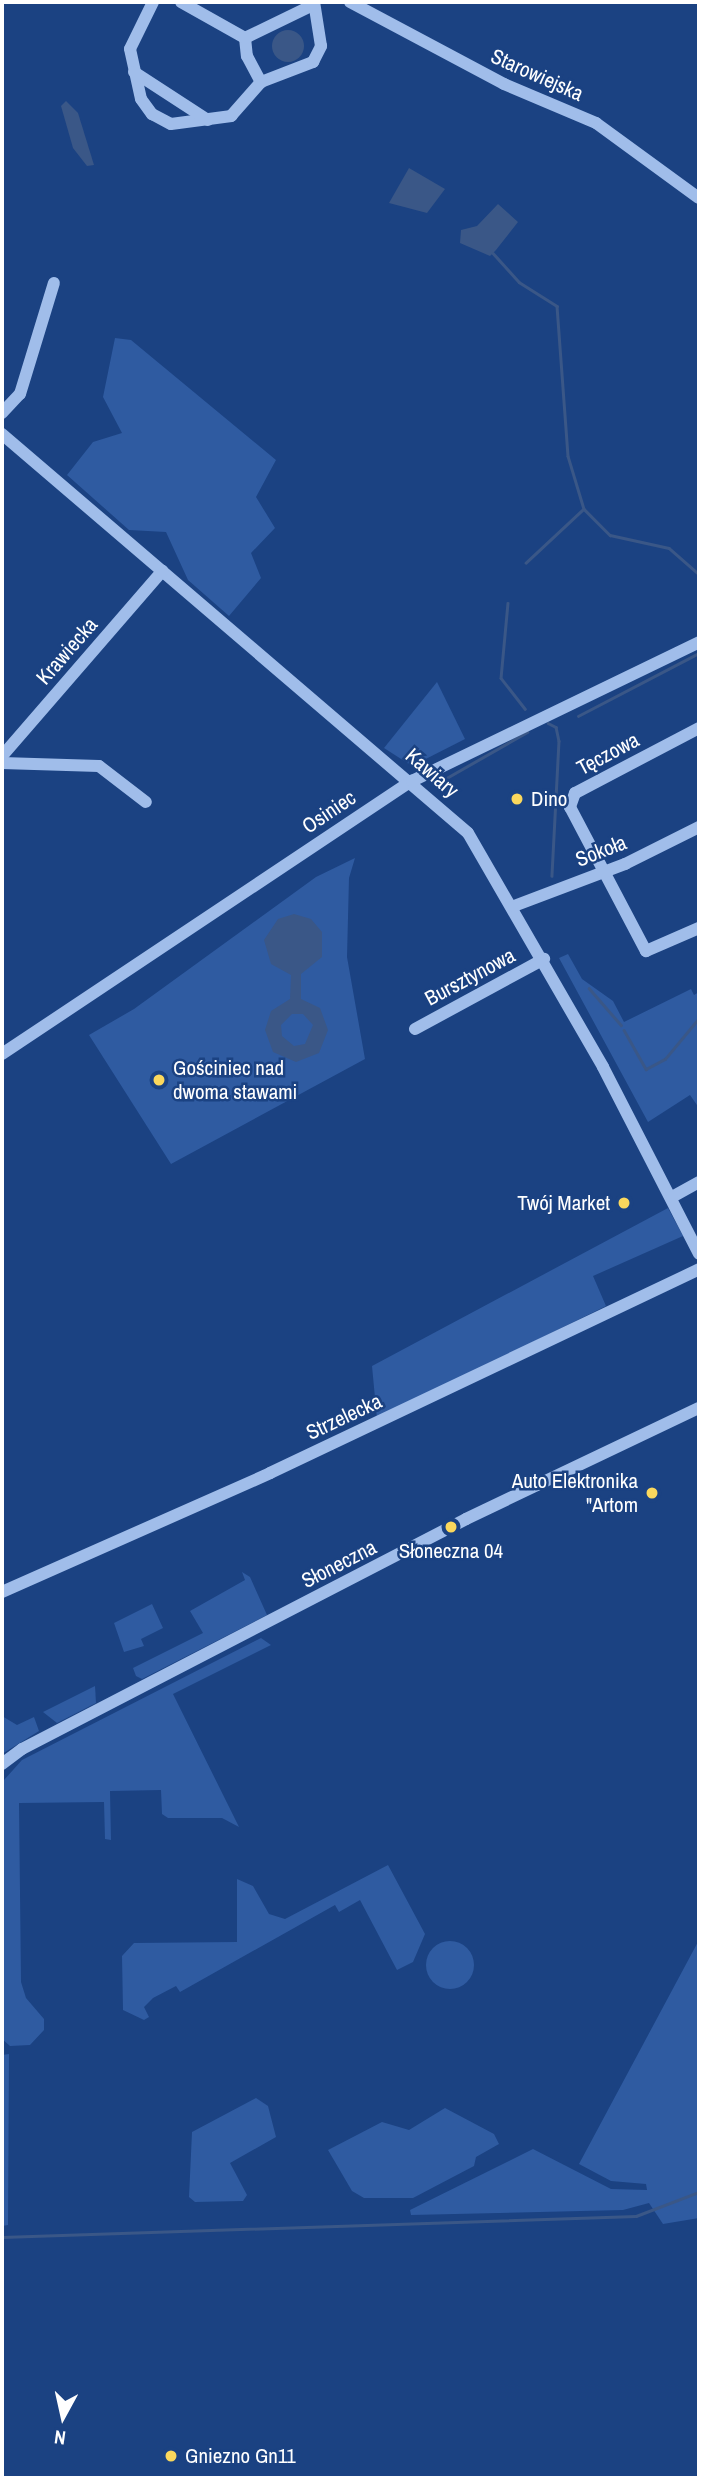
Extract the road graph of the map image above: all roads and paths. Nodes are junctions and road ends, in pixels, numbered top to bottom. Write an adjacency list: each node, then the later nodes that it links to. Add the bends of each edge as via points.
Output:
1 (153, 2): 6 (street, via 130,42)
2 (181, 2): 5 (street)
3 (350, 2): 9 (street, Starowiejska, via 504,83 596,123)
4 (312, 4): 5 (street); 7 (street, via 320,38 318,58 300,70)
5 (245, 38): 7 (street, via 247,56)
6 (134, 72): 8 (street); 8 (street, via 141,99 159,121)
7 (261, 82): 8 (street, via 238,113)
8 (208, 120)
9 (699, 198)
10 (54, 283): 11 (street, via 20,394)
11 (2, 413)
12 (2, 434): 13 (street, Kawiary)
13 (162, 571): 16 (street, Krawiecka); 18 (street, Kawiary)
14 (699, 642): 18 (street, Osiniec)
15 (699, 728): 21 (street, Tęczowa, via 573,796 571,813)
16 (2, 756)
17 (2, 763): 19 (street, via 99,766)
18 (412, 781): 22 (street, Kawiary, via 468,832); 26 (street, Osiniec)
19 (146, 802)
20 (699, 827): 21 (street, Sokoła)
21 (603, 872): 22 (street, Sokoła); 23 (street, via 646,951)
22 (514, 906): 24 (street, Kawiary)
23 (699, 928)
24 (544, 959): 25 (street, Bursztynowa); 28 (street, Kawiary)
25 (415, 1029)
26 (2, 1054)
27 (699, 1182): 28 (street)
28 (672, 1197): 29 (street, Kawiary)
29 (699, 1254)
30 (699, 1269): 32 (street, Strzelecka, via 282,1467)
31 (699, 1408): 33 (street, Słoneczna, via 466,1519 22,1749)
32 (2, 1592)
33 (2, 1764)

